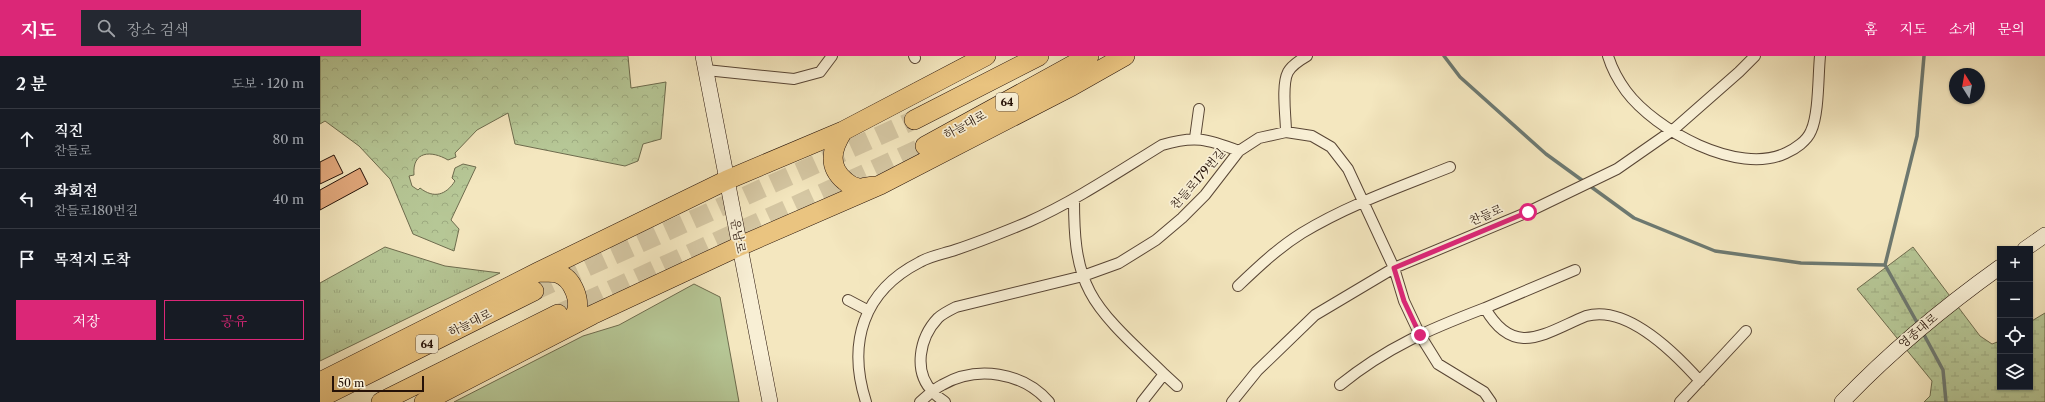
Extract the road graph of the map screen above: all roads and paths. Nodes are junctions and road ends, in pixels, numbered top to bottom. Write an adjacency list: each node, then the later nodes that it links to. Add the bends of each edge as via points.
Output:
1 (832, 56): 10 (street, 운남로, via 820,72 794,79)
2 (986, 56): 14 (highway)
3 (1039, 56): 12 (highway, 64)
4 (1089, 56): 17 (highway, 하늘대로 / 64)
5 (1125, 56): 21 (highway)
6 (1307, 56): 15 (street, via 1288,72 1285,83)
7 (1608, 56): 13 (street, via 1616,76 1627,92 1654,118)
8 (1754, 56): 13 (street, 찬들로)
9 (1820, 56): 13 (street, via 1811,132 1797,148 1777,157 1756,160 1708,149)
10 (704, 63): 20 (street, 운남로)
11 (1199, 109): 16 (street)
12 (914, 120)
13 (1673, 130): 27 (street, 찬들로, via 1617,169)
14 (843, 131): 20 (highway); 21 (highway, via 834,145 834,168 840,177 849,185 859,188)
15 (1286, 132): 18 (street, 찬들로179번길, via 1260,138); 23 (street, 찬들로179번길, via 1312,136 1331,147 1348,169)
16 (1195, 138): 18 (street, via 1210,140); 22 (street, via 1162,144)
17 (925, 146)
18 (1239, 151): 31 (street, 찬들로179번길, via 1205,195 1156,240 1119,262)
19 (1450, 167): 23 (street)
20 (727, 180): 25 (street, 운남로); 30 (highway)
21 (880, 185): 25 (highway)
22 (1074, 199): 31 (street, via 1076,250); 36 (street, via 1003,232 921,261 881,291)
23 (1362, 203): 27 (street, 찬들로179번길); 32 (street, via 1301,234 1279,249)
24 (2045, 235): 26 (street)
25 (740, 246): 37 (highway); 49 (street, 운남로)
26 (2029, 246)
27 (1394, 268): 39 (street, 찬들로179번길, via 1404,301); 55 (street, 찬들로, via 1314,315 1257,371)
28 (1997, 269): 58 (street, 영종대로, via 1970,288 1878,364)
29 (1575, 270): 35 (street)
30 (538, 272): 37 (highway, via 558,274 570,284 576,295 578,306 573,317); 42 (highway)
31 (1083, 276): 40 (street, via 1090,293 1106,316); 45 (street, 찬들로179번길, via 956,307 938,318 925,336 920,357 922,376)
32 (1238, 286)
33 (534, 291): 46 (highway, 하늘대로 / 64)
34 (848, 300): 36 (street)
35 (1485, 308): 39 (street); 41 (street, via 1494,324 1505,333 1515,338 1526,339 1596,313 1612,315 1654,337)
36 (867, 310): 50 (street, via 858,355 858,375)
37 (558, 323): 47 (highway); 48 (highway)
38 (1746, 331): 41 (street)
39 (1420, 335): 43 (street, via 1401,343 1363,366); 56 (street, 찬들로179번길, via 1438,364 1484,392)
40 (1164, 374): 44 (street); 54 (street)
41 (1700, 381): 57 (street)
42 (320, 382)
43 (1340, 385)
44 (1177, 386)
45 (932, 392): 51 (street); 52 (street, 찬들로179번길); 53 (street, via 958,377 981,373 1004,374 1026,384)
46 (320, 398)
47 (381, 402)
48 (424, 402)
49 (770, 402)
50 (866, 402)
51 (920, 402)
52 (945, 402)
53 (1049, 402)
54 (1142, 402)
55 (1232, 402)
56 (1491, 402)
57 (1680, 402)
58 (1842, 402)

